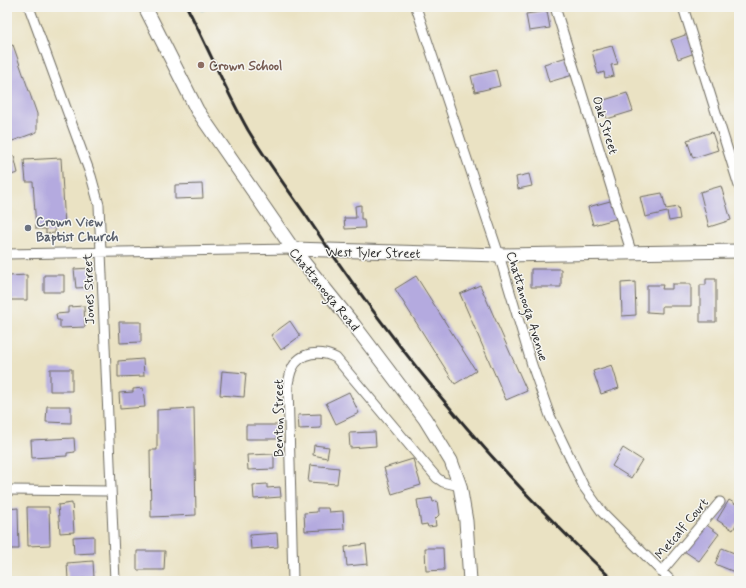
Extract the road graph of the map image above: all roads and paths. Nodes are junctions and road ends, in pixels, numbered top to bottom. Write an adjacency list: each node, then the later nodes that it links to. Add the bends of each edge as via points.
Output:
1 (29, 7): 10 (street, Jones Street, via 91,176 98,205)
2 (145, 7): 7 (main road, Chattanooga Road, via 197,110)
3 (416, 7): 12 (street, Chattanooga Avenue)
4 (556, 7): 8 (street, Oak Street)
5 (683, 7): 6 (street)
6 (739, 186)
7 (293, 249): 10 (street, West Tyler Street); 12 (main road, West Tyler Street); 13 (main road, Chattanooga Road, via 425,419 451,461)
8 (631, 251): 9 (main road, West Tyler Street); 12 (main road, West Tyler Street)
9 (739, 251)
10 (100, 252): 11 (street, West Tyler Street); 15 (street, Jones Street)
11 (7, 254)
12 (499, 255): 17 (street, Chattanooga Avenue, via 550,416 584,487 602,512)
13 (460, 486): 19 (street, Benton Street, via 437,478 336,358 321,352 304,356 294,364 288,384); 20 (main road, Chattanooga Road, via 466,521)
14 (7, 490): 15 (street)
15 (110, 491): 18 (street, Jones Street)
16 (720, 502): 17 (street, Metcalf Court)
17 (661, 572): 21 (street, Chattanooga Avenue)
18 (115, 581)
19 (293, 581)
20 (470, 581)
21 (671, 581)

